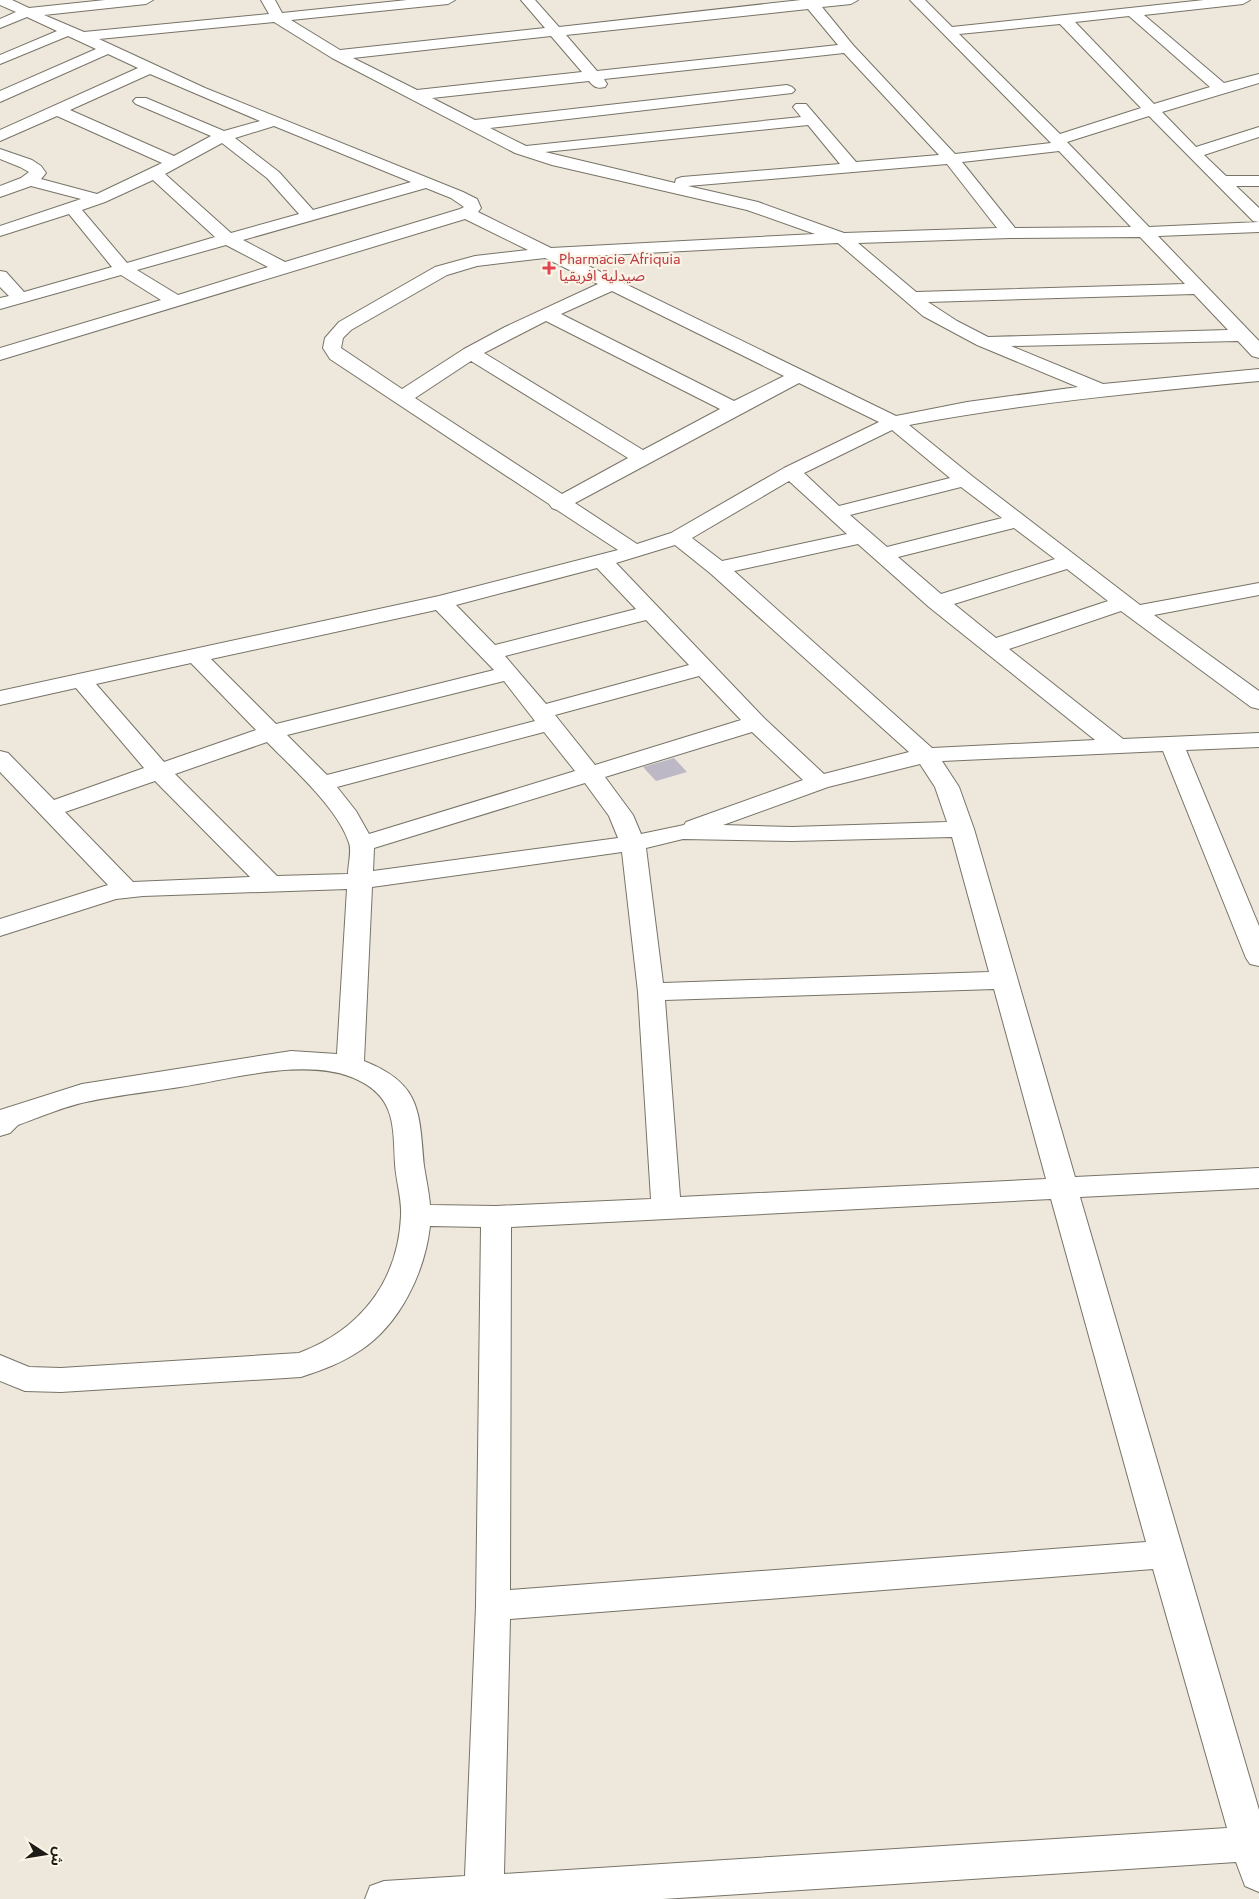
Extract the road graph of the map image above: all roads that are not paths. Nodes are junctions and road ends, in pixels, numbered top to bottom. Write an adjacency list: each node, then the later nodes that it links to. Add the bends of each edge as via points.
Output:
1 (1, 0): 10 (street)
2 (146, 0): 10 (street)
3 (268, 0): 12 (street)
4 (448, 0): 12 (street)
5 (528, 0): 16 (street)
6 (851, 0): 8 (street)
7 (917, 0): 15 (street)
8 (809, 2): 16 (street); 18 (street)
9 (1244, 2): 11 (street)
10 (28, 12): 14 (street); 17 (street)
11 (1132, 12): 13 (street); 26 (street)
12 (278, 18): 17 (street); 20 (street)
13 (1064, 19): 15 (street); 33 (street)
14 (0, 24)
15 (950, 31): 41 (street)
16 (555, 32): 20 (street); 24 (street)
17 (74, 34): 19 (street); 22 (street)
18 (848, 48): 21 (street); 45 (street)
19 (108, 49): 23 (street); 28 (street)
20 (337, 55): 29 (street)
21 (760, 58): 24 (street); 27 (street)
22 (0, 60)
23 (149, 68): 31 (street); 35 (street)
24 (592, 75): 29 (street); 32 (street)
25 (1259, 78): 26 (street)
26 (1220, 88): 33 (street)
27 (787, 90): 32 (street); 34 (street)
28 (6, 94): 31 (street)
29 (416, 95): 36 (street)
30 (141, 101): 39 (street)
31 (50, 104): 38 (street); 46 (street)
32 (621, 109): 36 (street); 40 (street)
33 (1151, 110): 41 (street); 43 (street)
34 (812, 120): 40 (street); 47 (street)
35 (275, 121): 39 (street); 52 (street)
36 (474, 125): 42 (street)
37 (1259, 132): 43 (street)
38 (0, 136)
39 (223, 136): 46 (street); 58 (street, via 273,176)
40 (647, 137): 42 (street)
41 (1060, 143): 45 (street); 62 (street)
42 (521, 150): 53 (street)
43 (1193, 153): 51 (street)
44 (0, 154): 49 (street, via 37,171)
45 (951, 159): 47 (street); 63 (street)
46 (174, 162): 48 (street)
47 (852, 168): 53 (street)
48 (155, 173): 55 (street); 65 (street)
49 (27, 181): 54 (street); 55 (street)
50 (1259, 181): 51 (street)
51 (1222, 182): 59 (street)
52 (426, 183): 57 (street, via 471,203 473,208); 58 (street)
53 (657, 184): 64 (street, via 752,206)
54 (0, 192)
55 (99, 199): 56 (street)
56 (72, 209): 61 (street); 68 (street)
57 (466, 213): 66 (street); 67 (street)
58 (310, 216): 65 (street)
59 (1259, 217)
60 (1259, 227): 62 (street)
61 (0, 231)
62 (1143, 232): 63 (street); 71 (street)
63 (1010, 233): 64 (street)
64 (842, 238): 66 (street); 72 (street)
65 (226, 239): 67 (street); 68 (street)
66 (548, 252): 70 (street); 85 (street, via 475,261 441,271 336,334 332,348 337,355)
67 (283, 268): 74 (street)
68 (123, 270): 73 (street); 74 (street)
69 (0, 276): 73 (street)
70 (612, 284): 76 (street); 82 (street)
71 (1199, 289): 72 (street); 77 (street)
72 (911, 297): 78 (street, via 936,316)
73 (20, 298): 75 (street)
74 (174, 300): 81 (street)
75 (0, 304)
76 (546, 314): 80 (street); 86 (street)
77 (1242, 335): 78 (street); 79 (street)
78 (983, 341): 84 (street)
79 (1259, 352)
80 (471, 353): 85 (street); 88 (street)
81 (0, 354)
82 (800, 375): 86 (street); 87 (street)
83 (1259, 375): 84 (street)
84 (1100, 390): 87 (street, via 989,404)
85 (403, 397): 91 (street)
86 (733, 408): 88 (street)
87 (894, 422): 89 (street); 90 (street)
88 (643, 459): 91 (street)
89 (791, 472): 92 (street); 94 (street)
90 (964, 480): 92 (street); 93 (street)
91 (559, 504): 96 (street)
92 (834, 513): 95 (street)
93 (1018, 520): 97 (street); 98 (street)
94 (678, 537): 96 (street); 100 (street)
95 (862, 537): 97 (street); 100 (street)
96 (635, 552): 99 (street)
97 (882, 555): 103 (street)
98 (1072, 561): 103 (street); 104 (street)
99 (603, 562): 102 (street); 105 (street)
100 (718, 568): 120 (street)
101 (1259, 588): 104 (street)
102 (441, 602): 107 (street); 108 (street)
103 (937, 602): 106 (street)
104 (1130, 608): 106 (street); 113 (street)
105 (652, 612): 107 (street); 109 (street)
106 (992, 647): 119 (street)
107 (490, 653): 110 (street)
108 (196, 656): 111 (street); 116 (street)
109 (704, 668): 114 (street); 115 (street)
110 (509, 673): 114 (street); 116 (street)
111 (81, 680): 112 (street); 122 (street)
112 (0, 698)
113 (1259, 702)
114 (545, 718): 123 (street); 125 (street)
115 (756, 723): 123 (street); 124 (street)
116 (272, 732): 122 (street); 125 (street)
117 (1259, 740): 118 (street)
118 (1172, 744): 119 (street); 135 (street)
119 (1118, 746): 120 (street)
120 (926, 755): 124 (street); 127 (street, via 947,786)
121 (0, 758): 126 (street)
122 (159, 771): 126 (street); 132 (street)
123 (589, 773): 129 (street, via 621,815); 130 (street)
124 (819, 782): 128 (street)
125 (322, 784): 130 (street, via 344,811)
126 (50, 809): 133 (street)
127 (962, 830): 128 (street, via 792,834); 136 (street)
128 (683, 832): 129 (street)
129 (634, 843): 131 (street); 137 (street)
130 (362, 844): 131 (street)
131 (359, 881): 132 (street); 138 (street)
132 (272, 885): 133 (street)
133 (127, 890): 134 (street)
134 (2, 924)
135 (1259, 958)
136 (1005, 980): 137 (street); 141 (street)
137 (651, 992): 142 (street)
138 (350, 1065): 139 (street, via 291,1060 82,1093 8,1118); 143 (street, via 377,1078 392,1090 404,1108)
139 (0, 1126)
140 (1259, 1178): 141 (street)
141 (1064, 1186): 142 (street); 146 (street)
142 (666, 1210): 144 (street)
143 (416, 1215): 144 (street); 145 (street, via 408,1260 392,1297 366,1329 334,1352 301,1365 61,1380 25,1378)
144 (496, 1217): 147 (street)
145 (0, 1367)
146 (1166, 1554): 147 (street); 148 (street)
147 (492, 1606): 149 (street)
148 (1255, 1859): 149 (street)
149 (484, 1893): 150 (street)
150 (384, 1899)

